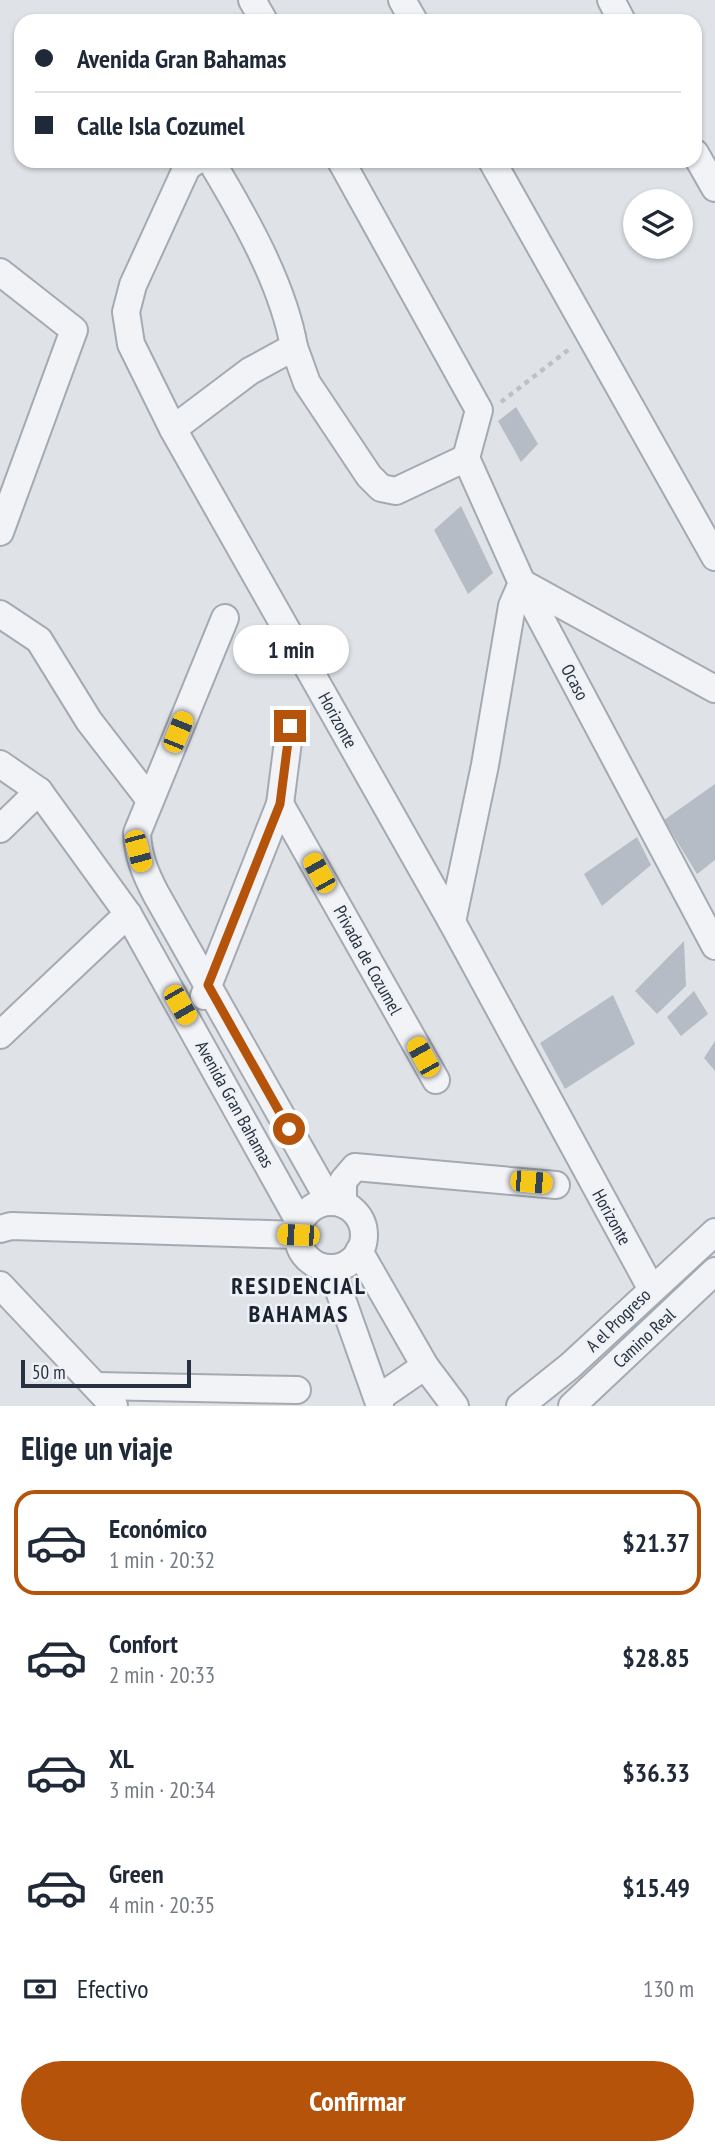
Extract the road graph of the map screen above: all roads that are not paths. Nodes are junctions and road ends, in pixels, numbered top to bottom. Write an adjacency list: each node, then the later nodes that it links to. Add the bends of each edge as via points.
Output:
1 (702, 165): 6 (street)
2 (187, 168): 9 (street, Horizonte, via 139,273 127,312 131,344)
3 (215, 168): 8 (street, via 289,317)
4 (345, 168): 10 (street, via 479,410)
5 (496, 168): 12 (street)
6 (715, 188)
7 (0, 272): 11 (street, via 75,330)
8 (293, 347): 9 (street, via 250,371); 10 (street, via 307,383 381,488 396,491)
9 (173, 429): 24 (street, Horizonte)
10 (466, 458): 13 (street, Ocaso)
11 (0, 532)
12 (715, 557)
13 (522, 583): 16 (street); 24 (street, via 512,606); 25 (street, Ocaso)
14 (0, 614): 20 (street, via 39,640 89,721)
15 (225, 618): 20 (street)
16 (715, 689)
17 (290, 726): 21 (street)
18 (0, 764): 19 (street, Avenida Gran Bahamas)
19 (39, 791): 22 (street); 23 (street, Avenida Gran Bahamas)
20 (150, 800): 26 (street, Avenida Gran Bahamas, via 137,833 142,867)
21 (280, 804): 26 (street); 29 (street, Privada de Cozumel)
22 (0, 829)
23 (128, 914): 27 (street, Avenida Gran Bahamas); 28 (street)
24 (452, 922): 39 (street, Horizonte)
25 (715, 946)
26 (208, 985): 27 (street); 31 (street, Avenida Gran Bahamas)
27 (193, 1028): 33 (street, Avenida Gran Bahamas)
28 (0, 1035)
29 (436, 1080)
30 (556, 1185): 31 (street, via 355,1167 343,1181)
31 (336, 1203): 33 (street, via 307,1212); 35 (street, via 354,1212 362,1224 364,1238)
32 (0, 1229): 33 (street)
33 (299, 1229): 36 (street, via 308,1258)
34 (715, 1232): 39 (street, A el Progreso)
35 (359, 1251): 36 (street, via 342,1266); 40 (street)
36 (331, 1268): 43 (street)
37 (715, 1271): 47 (street, Camino Real)
38 (0, 1285): 41 (street)
39 (651, 1288): 46 (street, A el Progreso, via 570,1366)
40 (425, 1366): 43 (street); 45 (street)
41 (96, 1386): 42 (street); 44 (street)
42 (297, 1391)
43 (380, 1402)
44 (114, 1406)
45 (455, 1406)
46 (520, 1406)
47 (572, 1406)

